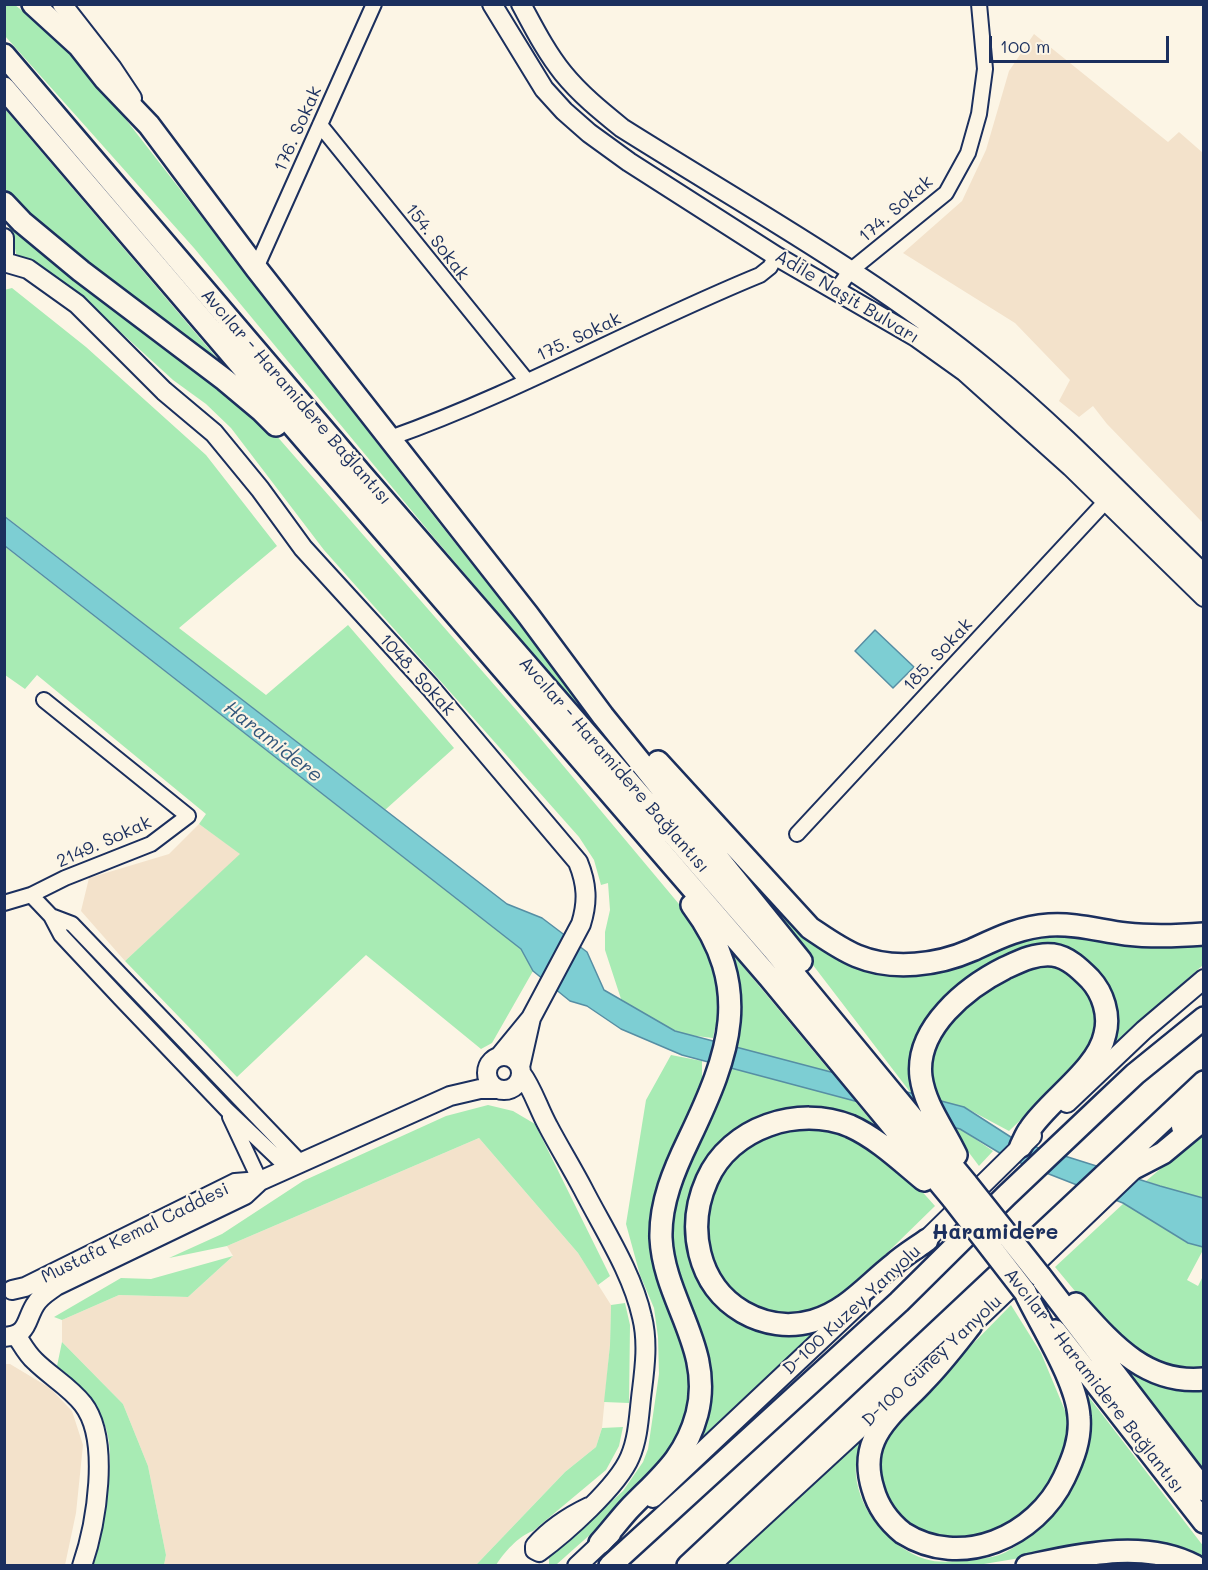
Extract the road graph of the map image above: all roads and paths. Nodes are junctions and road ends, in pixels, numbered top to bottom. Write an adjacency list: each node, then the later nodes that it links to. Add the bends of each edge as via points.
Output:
1 (33, 4): 9 (highway, via 79,46)
2 (62, 4): 9 (main road, via 112,68)
3 (374, 4): 10 (street, 176. Sokak)
4 (492, 4): 13 (main road, Adile Naşit Bulvarı, via 544,89 564,111 629,162)
5 (521, 4): 16 (main road, Adile Naşit Bulvarı, via 562,71 622,128)
6 (979, 4): 16 (street, 174. Sokak, via 985,69 979,114 968,153 946,193)
7 (4, 55): 36 (highway, Avcılar - Haramidere Bağlantısı)
8 (4, 88): 21 (highway, Avcılar - Haramidere Bağlantısı)
9 (149, 125): 15 (highway)
10 (320, 125): 15 (street, 176. Sokak); 18 (street, 154. Sokak)
11 (4, 203): 21 (highway, via 81,271 262,411 380,539)
12 (4, 238): 14 (main road)
13 (776, 256): 17 (main road, Adile Naşit Bulvarı); 18 (street, 175. Sokak, via 760,275)
14 (5, 266): 32 (main road, 1048. Sokak, via 28,269 77,304 230,450 303,548 430,687 578,862 586,886 583,918)
15 (256, 268): 19 (highway)
16 (850, 271): 17 (street, 174. Sokak); 22 (main road, Adile Naşit Bulvarı, via 989,371 1082,455)
17 (836, 291): 20 (main road, Adile Naşit Bulvarı, via 916,337 965,372)
18 (527, 381): 19 (street, 175. Sokak)
19 (390, 438): 23 (highway)
20 (1106, 501): 22 (main road, Adile Naşit Bulvarı); 26 (street, 185. Sokak)
21 (413, 564): 25 (highway, Avcılar - Haramidere Bağlantısı)
22 (1201, 581)
23 (528, 615): 30 (highway, via 797,914 827,939 857,956 875,962 925,963 950,959 1021,929 1052,925 1149,935); 36 (highway, via 603,716 812,974)
24 (44, 700): 27 (street, 2149. Sokak, via 188,816 151,844)
25 (614, 798): 49 (highway, Avcılar - Haramidere Bağlantısı, via 800,1013); 61 (highway, via 633,833 690,903 716,943 727,978 730,1010 719,1070 673,1175 662,1221 667,1272 699,1366 701,1389 696,1416 672,1466)
26 (797, 834)
27 (31, 895): 28 (street, 2149. Sokak); 29 (street)
28 (4, 903)
29 (51, 916): 41 (street, via 62,935); 45 (street, via 72,924)
30 (1203, 933)
31 (1203, 979): 44 (main road, D-100 Kuzey Yanyolu)
32 (531, 1018): 34 (main road, 1048. Sokak); 35 (main road, 1048. Sokak)
33 (1203, 1018): 65 (highway, via 1135,1074 899,1302)
34 (494, 1061): 35 (main road, via 504,1056 514,1059); 38 (main road, via 486,1071 488,1082); 39 (main road, Mustafa Kemal Caddesi)
35 (521, 1070): 38 (main road, via 518,1084); 43 (main road)
36 (879, 1075): 48 (highway, Avcılar - Haramidere Bağlantısı)
37 (1203, 1082): 66 (highway)
38 (499, 1090): 39 (main road, Mustafa Kemal Caddesi, via 480,1089); 43 (main road, via 518,1098)
39 (450, 1096): 45 (main road, Mustafa Kemal Caddesi)
40 (1203, 1106): 46 (main road, D-100 Güney Yanyolu)
41 (227, 1110): 45 (street); 47 (street)
42 (1203, 1119): 46 (highway, via 1163,1153)
43 (547, 1125): 59 (main road, via 629,1280 645,1338 639,1419 630,1457 614,1483)
44 (1021, 1146): 48 (highway, via 1030,1130 1096,1055 1105,1035 1105,1007 1095,985 1076,966 1054,955 1026,959 979,982 946,1011 925,1047 921,1077 925,1092); 50 (main road, D-100 Kuzey Yanyolu)
45 (295, 1166): 47 (main road, Mustafa Kemal Caddesi)
46 (1136, 1167): 55 (main road, D-100 Güney Yanyolu)
47 (260, 1181): 52 (main road, Mustafa Kemal Caddesi, via 235,1183 25,1287); 54 (main road, Mustafa Kemal Caddesi, via 245,1195 56,1286 42,1295)
48 (967, 1184): 51 (highway, Avcılar - Haramidere Bağlantısı, bridge)
49 (952, 1199): 50 (highway, via 852,1127 805,1117 762,1128 724,1155 707,1178 696,1222 700,1258 715,1288 752,1317 780,1324 797,1325 841,1309); 53 (highway, Avcılar - Haramidere Bağlantısı, bridge)
50 (927, 1240): 61 (main road, D-100 Kuzey Yanyolu, via 680,1473)
51 (1040, 1276): 57 (highway, via 1051,1280 1102,1332 1142,1365 1179,1380); 58 (highway, Avcılar - Haramidere Bağlantısı)
52 (8, 1290): 54 (main road, via 24,1301)
53 (1025, 1292): 55 (highway, via 1070,1381 1079,1417 1079,1437 1059,1489 1035,1520 1005,1541 960,1553 922,1545 896,1527 876,1501 869,1477 869,1457 874,1438 891,1415); 60 (highway, Avcılar - Haramidere Bağlantısı)
54 (30, 1315): 56 (main road, Mustafa Kemal Caddesi, via 24,1329)
55 (971, 1325): 67 (main road, D-100 Güney Yanyolu)
56 (10, 1336): 63 (main road, via 83,1403 93,1424 99,1468)
57 (1203, 1379)
58 (1203, 1490)
59 (589, 1508)
60 (1203, 1522)
61 (600, 1543): 64 (main road, D-100 Kuzey Yanyolu)
62 (1193, 1565): 68 (highway, via 1152,1553 1127,1551); 69 (highway)
63 (82, 1566)
64 (577, 1566)
65 (610, 1566)
66 (688, 1566)
67 (710, 1566)
68 (1027, 1566)
69 (1100, 1566)

